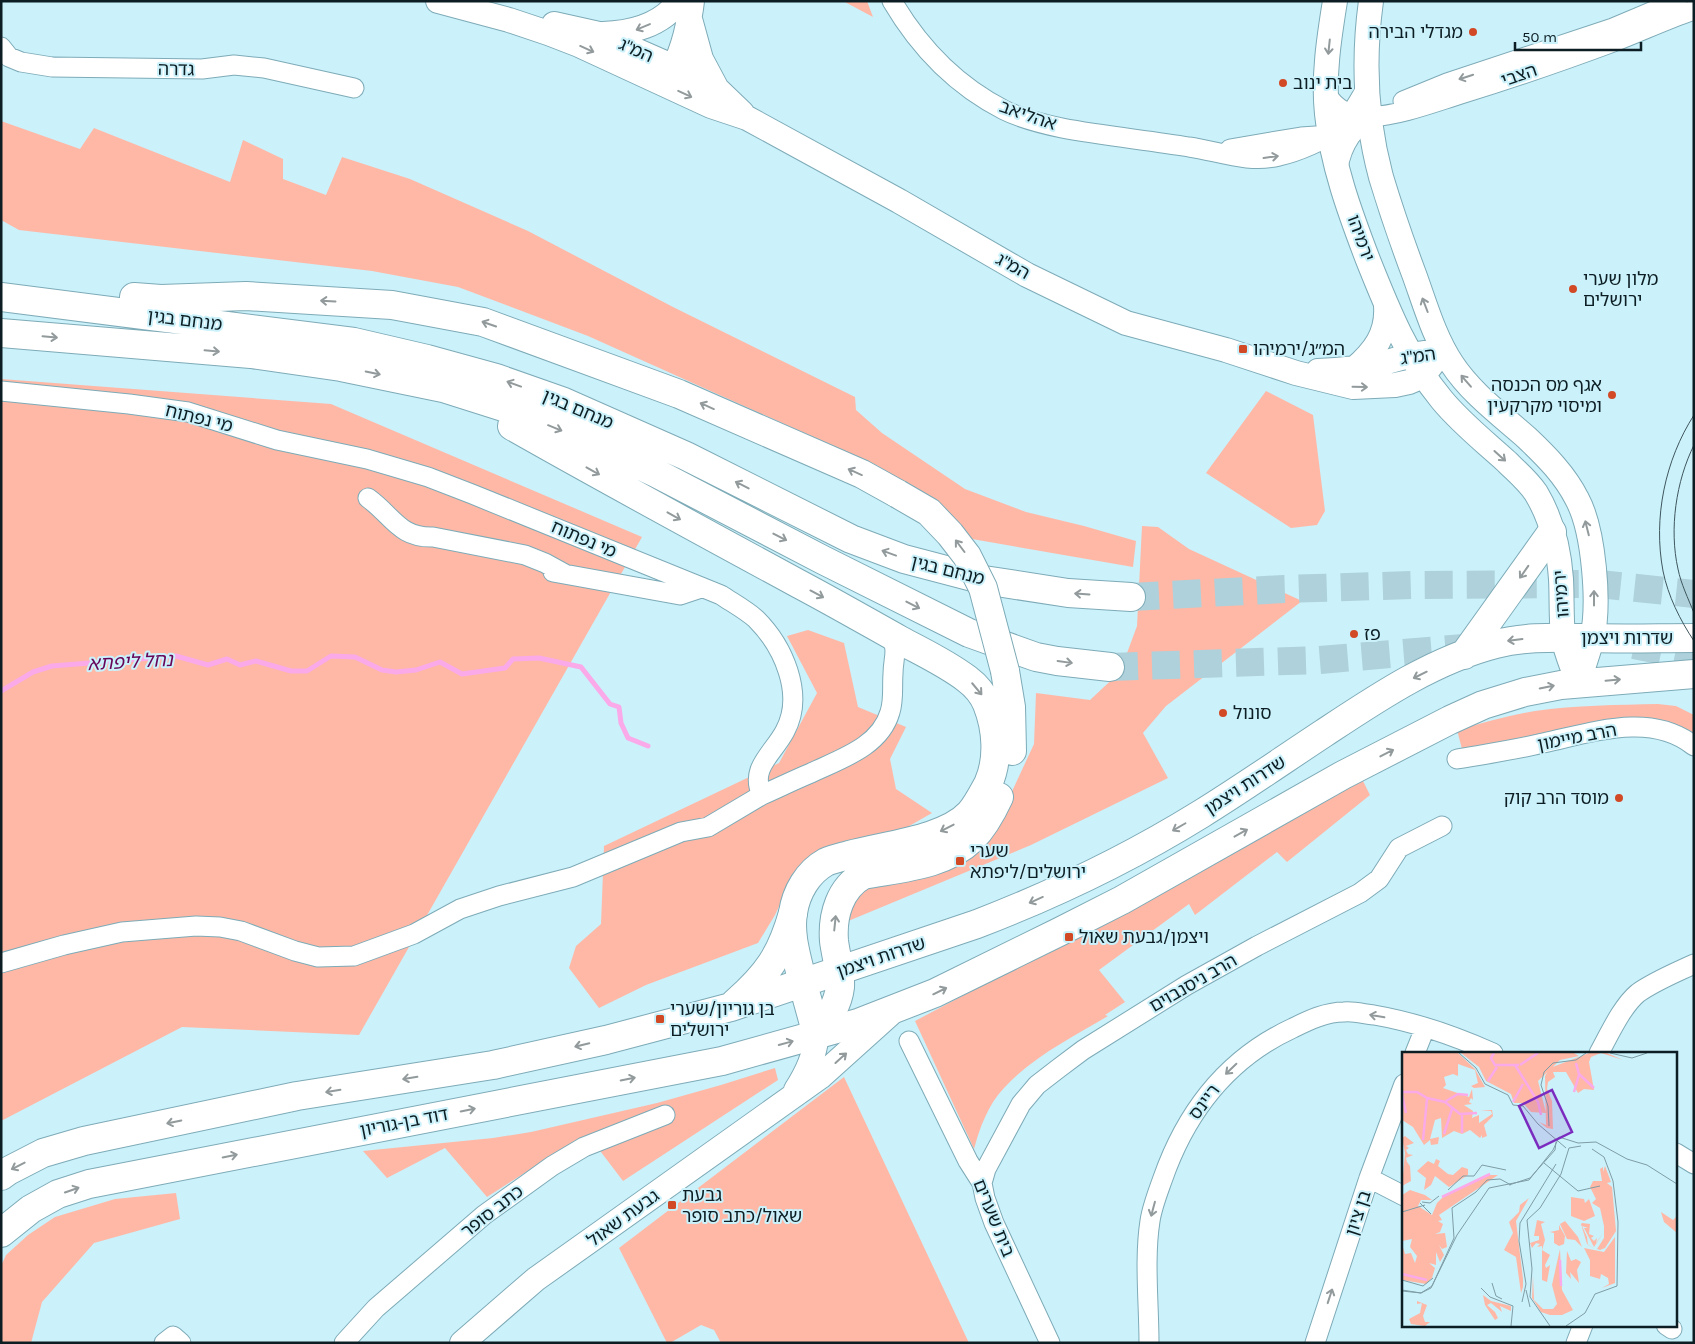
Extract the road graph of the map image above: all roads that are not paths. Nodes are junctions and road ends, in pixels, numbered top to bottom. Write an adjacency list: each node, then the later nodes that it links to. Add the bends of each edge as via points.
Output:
1 (438, 1): 8 (street, המ"ג)
2 (892, 1): 17 (street, אהליאב, via 914,34 952,75 1006,111 1039,123 1241,157 1264,158 1277,157)
3 (1335, 1): 14 (street, ירמיהו, one-way to 14)
4 (1371, 1): 15 (street, ירמיהו, via 1367,87)
5 (1677, 1): 15 (street, הצבי, one-way to 15, via 1612,28)
6 (685, 6): 9 (street, one-way to 9, via 638,29); 11 (street, via 685,38); 13 (street, via 702,59)
7 (1694, 10): 15 (street, הצבי, via 1484,87 1420,107)
8 (508, 20): 9 (street, המ"ג, via 560,24); 11 (street, המ"ג, one-way to 11, via 579,45)
9 (599, 34): 11 (street, המ"ג)
10 (1, 47): 12 (street, גדרה, via 9,57 21,62 52,67 202,69 234,65 264,68)
11 (664, 69): 13 (street, המ"ג); 16 (street, המ"ג, one-way to 16, via 711,106)
12 (354, 88)
13 (717, 89): 16 (street, המ"ג)
14 (1326, 93): 15 (street, via 1331,102); 17 (street, ירמיהו)
15 (1360, 116): 17 (street, אהליאב, via 1339,128); 18 (street, ירמיהו)
16 (747, 118): 26 (street, המ"ג, via 1027,275 1126,323)
17 (1340, 135): 18 (street, via 1366,143); 21 (street, ירמיהו, via 1338,168 1353,220)
18 (1376, 153): 23 (street, ירמיהו, one-way to 18, via 1395,220)
19 (1, 290): 51 (main road, one-way to 19, bridge, via 834,925 840,899 851,884 863,875 923,864 958,850 982,827 1007,779 1011,757 1011,707 983,588 967,556 929,512 862,474 679,394 483,322 392,305 246,296 161,299)
20 (1, 296): 35 (main road, מנחם בגין, one-way to 20, via 1068,593 984,580 904,559 851,539 686,456 564,402 427,358 354,342)
21 (1386, 306): 24 (street, ירמיהו); 25 (street, via 1382,337)
22 (1, 333): 28 (main road, מנחם בגין, one-way to 28, via 251,354 341,367)
23 (1444, 350): 24 (street, המ"ג); 27 (street, המ"ג); 37 (street, ירמיהו, one-way to 23, via 1595,599 1592,558 1578,499 1561,473 1472,388)
24 (1410, 355): 25 (street, המ"ג); 27 (street, ירמיהו)
25 (1354, 369): 26 (street, המ"ג)
26 (1296, 372): 27 (street, המ"ג, one-way to 27, via 1353,387 1396,385)
27 (1423, 376): 31 (street, ירמיהו, one-way to 31, via 1442,401 1524,478 1545,510)
28 (443, 388): 39 (main road, one-way to 39); 41 (main road, מנחם בגין, one-way to 41, via 503,407 586,440 969,633 1036,657)
29 (1, 391): 34 (street, מי נפתוח, via 188,412 277,440 367,458 472,494)
30 (368, 498): 33 (street, via 402,529 419,538 433,537 524,555)
31 (1552, 532): 36 (street, ירמיהו, via 1561,578); 40 (main road, one-way to 40)
32 (540, 570): 33 (street)
33 (565, 574): 34 (street, via 680,595)
34 (701, 588): 46 (street, מי נפתוח, via 721,596 754,618 774,642 789,673 792,713 786,730 758,775 757,786)
35 (1131, 597)
36 (1564, 638): 37 (main road, שדרות ויצמן); 40 (main road, שדרות ויצמן, one-way to 40, via 1508,641); 43 (street, ירמיהו)
37 (1592, 638): 38 (main road, שדרות ויצמן); 43 (street, ירמיהו)
38 (1694, 638)
39 (899, 644): 46 (street, via 893,660 890,713 877,736 839,761); 48 (main road, one-way to 48, via 968,679 977,688 992,719 996,755 992,775 970,812 944,831 827,862 814,871 804,883)
40 (1464, 655): 51 (main road, שדרות ויצמן, one-way to 51, via 1384,694 1200,814 1119,861 977,924)
41 (1110, 667)
42 (1694, 674): 43 (main road, שדרות ויצמן, one-way to 42)
43 (1578, 683): 54 (main road, שדרות ויצמן, one-way to 43, via 1122,900 1450,720 1505,698)
44 (1694, 746): 45 (street, הרב מיימון, via 1676,734 1659,730 1609,728)
45 (1457, 759)
46 (762, 795): 49 (street, via 708,828 682,832 573,877 460,909 414,934 354,956 318,957 241,931 196,926 122,932)
47 (1442, 826): 68 (street, הרב ניסנבוים, via 1399,848 1378,879 1360,893 1186,985 1083,1050 1037,1084 1021,1104 986,1169)
48 (793, 913): 52 (main road, גבעת שאול, via 794,943); 53 (main road, via 771,965)
49 (1, 963)
50 (1694, 964): 60 (street, via 1637,994 1623,1011)
51 (840, 971): 52 (main road, שדרות ויצמן); 56 (main road, via 835,1006)
52 (803, 984): 53 (main road); 56 (main road, גבעת שאול)
53 (731, 1006): 66 (main road, one-way to 66, via 606,1040 493,1065 297,1096 84,1141 43,1153)
54 (896, 1010): 56 (main road, שדרות ויצמן); 62 (street, גבעת שאול, one-way to 54, via 820,1077)
55 (1425, 1028): 58 (street); 59 (street, ריינס); 75 (street, ריינס, one-way to 75, via 1361,1013 1324,1015 1254,1049 1232,1067 1210,1092 1178,1139 1150,1220)
56 (817, 1035): 62 (street, גבעת שאול, via 815,1054); 70 (main road, דוד בן-גוריון, one-way to 56, via 31,1208 58,1194 89,1184 722,1061)
57 (909, 1041): 68 (street, בית שערים)
58 (1415, 1052)
59 (1491, 1052)
60 (1600, 1052)
61 (1402, 1089): 67 (street, בן ציון)
62 (789, 1099): 73 (street, גבעת שאול, via 536,1279)
63 (665, 1116): 72 (street, כתב סופר, via 584,1147 552,1166 484,1216 376,1308)
64 (1678, 1154): 65 (street)
65 (1694, 1164)
66 (1, 1176)
67 (1369, 1178): 69 (street); 76 (street, בן ציון, one-way to 67)
68 (982, 1183): 74 (street, בית שערים, via 994,1223)
69 (1402, 1195)
70 (1, 1233)
71 (1582, 1326): 77 (street)
72 (344, 1343)
73 (462, 1343)
74 (1050, 1343)
75 (1149, 1343)
76 (1315, 1343)
77 (1576, 1343)

